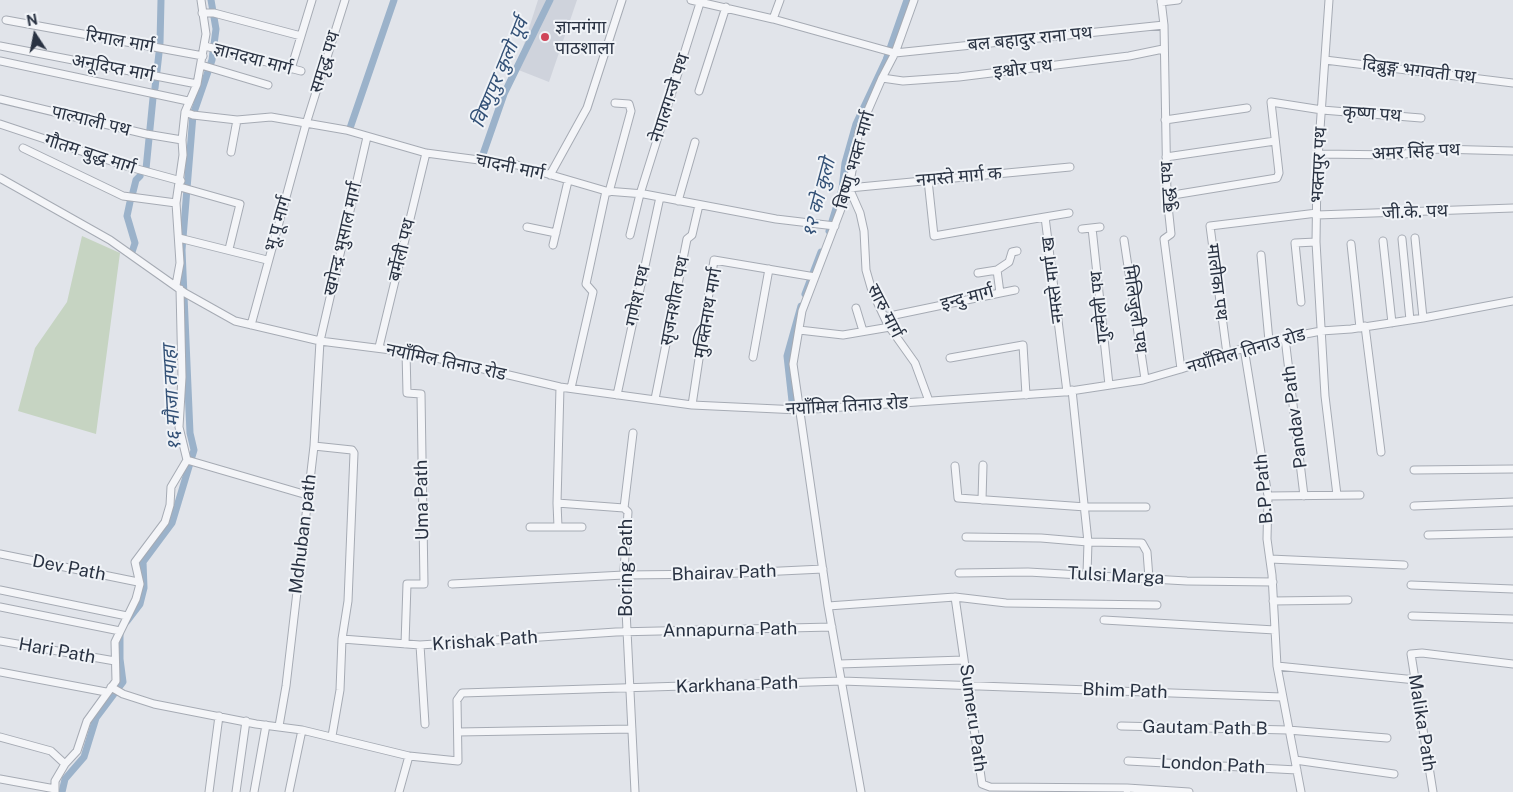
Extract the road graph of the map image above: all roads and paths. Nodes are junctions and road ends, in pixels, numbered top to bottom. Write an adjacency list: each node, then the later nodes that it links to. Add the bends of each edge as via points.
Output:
1 (201, 0): 13 (street)
2 (312, 0): 17 (street)
3 (345, 0): 43 (street, समृद्ध पथ)
4 (622, 0): 55 (street, via 587,108)
5 (691, 0): 11 (street)
6 (780, 0): 14 (street)
7 (914, 0): 21 (street, बिष्णु भक्त मार्ग)
8 (1178, 0): 10 (street)
9 (1329, 0): 23 (street, भक्तपुर पथ)
10 (1161, 1): 16 (street, बुद्ध पथ)
11 (700, 3): 12 (street); 62 (street, नेपालगन्जे पथ)
12 (726, 8): 14 (street); 32 (street)
13 (202, 13): 17 (street, via 214,13); 19 (street, via 206,34)
14 (774, 18): 21 (street)
15 (6, 20): 22 (street, रिमाल मार्ग)
16 (1164, 25): 20 (street, बुद्ध पथ); 21 (street, बल बहादुर राना पथ)
17 (301, 36): 26 (street)
18 (0, 46): 30 (street, अनूदिप्त मार्ग)
19 (204, 46): 22 (street); 26 (street, ज्ञानदया मार्ग)
20 (1163, 49): 28 (street, इश्वोर पथ, via 959,78 903,81); 41 (street, बुद्ध पथ)
21 (895, 53): 28 (street, बिष्णु भक्त मार्ग)
22 (203, 56): 25 (street)
23 (1326, 60): 29 (street, दिब्रुङ्ग भगवती पथ); 37 (street, भक्तपुर पथ)
24 (0, 61): 34 (street)
25 (201, 65): 30 (street); 31 (street)
26 (291, 69): 27 (street, ज्ञानदया मार्ग)
27 (300, 71)
28 (882, 78): 60 (street, बिष्णु भक्त मार्ग, via 859,132)
29 (1513, 83)
30 (197, 84): 34 (street)
31 (268, 85)
32 (699, 91)
33 (0, 99): 45 (street, पाल्पाली पथ)
34 (188, 101): 38 (street)
35 (615, 104): 61 (street, via 629,104 631,111)
36 (1247, 108): 41 (street)
37 (1322, 110): 39 (street, कृष्ण पथ); 46 (street, कृष्ण पथ, via 1271,102); 52 (street, भक्तपुर पथ)
38 (185, 112): 40 (street, चादनी मार्ग); 45 (street)
39 (1421, 118)
40 (237, 120): 43 (street, चादनी मार्ग, via 271,117); 50 (street)
41 (1165, 120): 53 (street, बुद्ध पथ)
42 (0, 124): 59 (street, गौतम बुद्ध मार्ग)
43 (306, 124): 44 (street, चादनी मार्ग); 90 (street, भू.पू मार्ग)
44 (367, 137): 51 (street, चादनी मार्ग); 112 (street, खगेन्द्र भुसाल मार्ग)
45 (182, 140): 59 (street)
46 (1275, 141): 53 (street); 63 (street, via 1279,173 1272,180)
47 (695, 142): 65 (street)
48 (24, 148): 66 (street, via 123,196)
49 (1513, 151): 52 (street, अमर सिंह पथ, via 1438,149 1398,156)
50 (231, 152)
51 (426, 153): 55 (street, चादनी मार्ग, via 517,165); 114 (street, बर्मेली पथ)
52 (1318, 154): 70 (street, भक्तपुर पथ)
53 (1166, 157): 63 (street, बुद्ध पथ)
54 (1070, 167): 57 (street, नमस्ते मार्ग क)
55 (550, 175): 58 (street, चादनी मार्ग)
56 (0, 178): 95 (street, नयाँमिल तिनाउ रोड, via 110,240)
57 (928, 180): 60 (street, नमस्ते मार्ग क); 71 (street, नमस्ते मार्ग ख, via 934,236)
58 (568, 181): 61 (street, चादनी मार्ग); 77 (street)
59 (180, 184): 66 (street); 87 (street, गौतम बुद्ध मार्ग, via 190,190 240,204)
60 (849, 188): 72 (street, बिष्णु भक्त मार्ग); 101 (street, सारु मार्ग, via 864,231 866,270)
61 (608, 192): 62 (street, चादनी मार्ग); 124 (street, via 586,284 593,292)
62 (640, 194): 64 (street, चादनी मार्ग); 78 (street, नेपालगन्जे पथ)
63 (1167, 196): 120 (street, बुद्ध पथ, via 1171,234 1164,239)
64 (660, 197): 65 (street, चादनी मार्ग); 126 (street, गणेश पथ)
65 (678, 201): 67 (street, चादनी मार्ग)
66 (176, 203): 79 (street)
67 (699, 205): 72 (street, चादनी मार्ग); 128 (street, सृजनशील पथ, via 692,235 687,239)
68 (1513, 208): 70 (street, जी.के. पथ)
69 (1069, 214): 71 (street)
70 (1317, 214): 84 (street, भक्तपुर पथ); 117 (street, मालीका पथ, via 1210,226)
71 (1045, 217): 125 (street, नमस्ते मार्ग ख)
72 (832, 226): 94 (street, बिष्णु भक्त मार्ग)
73 (527, 227): 77 (street)
74 (1100, 227): 75 (street)
75 (1092, 228): 76 (street); 122 (street, गुल्मेली पथ)
76 (1082, 229)
77 (556, 233): 86 (street)
78 (630, 235)
79 (179, 238): 87 (street); 95 (street)
80 (1415, 238): 102 (street)
81 (1402, 239): 103 (street)
82 (1124, 240): 121 (street, मिलिजुली पथ)
83 (1383, 240): 104 (street)
84 (1316, 242): 99 (street, via 1295,243); 109 (street, भक्तपुर पथ)
85 (1351, 244): 107 (street)
86 (553, 245)
87 (229, 249): 90 (street)
88 (1017, 251): 92 (street, इन्दु मार्ग, via 1012,252 1009,262)
89 (1261, 254): 113 (street)
90 (267, 260): 105 (street, भू.पू मार्ग)
91 (769, 269): 94 (street, मुक्तिनाथ मार्ग); 118 (street); 130 (street, मुक्तिनाथ मार्ग, via 714,260)
92 (997, 270): 93 (street); 97 (street, इन्दु मार्ग)
93 (978, 273)
94 (812, 277): 108 (street, बिष्णु भक्त मार्ग)
95 (180, 289): 105 (street, नयाँमिल तिनाउ रोड, via 236,321); 135 (street, via 182,377 179,427)
96 (1015, 290): 97 (street)
97 (1000, 292): 101 (street, इन्दु मार्ग)
98 (1513, 301): 102 (street, नयाँमिल तिनाउ रोड)
99 (1300, 302)
100 (856, 308): 110 (street)
101 (885, 317): 106 (street, सारु मार्ग)
102 (1423, 318): 103 (street, नयाँमिल तिनाउ रोड)
103 (1410, 320): 104 (street, नयाँमिल तिनाउ रोड)
104 (1392, 323): 107 (street, नयाँमिल तिनाउ रोड)
105 (251, 325): 112 (street, नयाँमिल तिनाउ रोड)
106 (890, 327): 110 (street); 129 (street, सारु मार्ग, via 914,362)
107 (1362, 327): 109 (street, नयाँमिल तिनाउ रोड); 134 (street)
108 (798, 330): 110 (street, via 844,335); 131 (street, बिष्णु भक्त मार्ग, via 793,364)
109 (1321, 331): 111 (street, नयाँमिल तिनाउ रोड); 145 (street, भक्तपुर पथ, via 1325,396)
110 (864, 332)
111 (1285, 338): 113 (street, नयाँमिल तिनाउ रोड); 144 (street, Pandav Path)
112 (320, 341): 114 (street, नयाँमिल तिनाउ रोड); 133 (street, Mdhuban path)
113 (1269, 341): 115 (street, नयाँमिल तिनाउ रोड)
114 (379, 347): 116 (street, नयाँमिल तिनाउ रोड)
115 (1244, 348): 117 (street, नयाँमिल तिनाउ रोड); 143 (street, B.P Path)
116 (406, 352): 123 (street, नयाँमिल तिनाउ रोड); 191 (street, Uma Path, via 407,393 421,394 424,584 407,584)
117 (1227, 354): 120 (street, नयाँमिल तिनाउ रोड)
118 (753, 357)
119 (950, 358): 127 (street, via 1023,345)
120 (1181, 369): 121 (street, नयाँमिल तिनाउ रोड)
121 (1145, 379): 122 (street, नयाँमिल तिनाउ रोड)
122 (1109, 386): 125 (street, नयाँमिल तिनाउ रोड)
123 (560, 387): 124 (street, नयाँमिल तिनाउ रोड); 149 (street)
124 (571, 388): 126 (street, नयाँमिल तिनाउ रोड)
125 (1069, 391): 127 (street, नयाँमिल तिनाउ रोड); 151 (street, नमस्ते मार्ग ख)
126 (617, 395): 128 (street, नयाँमिल तिनाउ रोड)
127 (1026, 395): 129 (street, नयाँमिल तिनाउ रोड)
128 (655, 399): 130 (street, नयाँमिल तिनाउ रोड)
129 (929, 401): 131 (street, नयाँमिल तिनाउ रोड)
130 (692, 405): 131 (street, नयाँमिल तिनाउ रोड)
131 (799, 410): 164 (street, बिष्णु भक्त मार्ग)
132 (633, 433): 153 (street)
133 (314, 446): 141 (street, Mdhuban path); 189 (street, via 352,450 354,453 348,600)
134 (1381, 452)
135 (187, 460): 141 (street); 169 (street, via 171,487 165,522 135,562)
136 (983, 465): 147 (street)
137 (955, 466): 146 (street)
138 (1513, 469): 139 (street)
139 (1414, 470)
140 (1360, 495): 145 (street)
141 (307, 496): 209 (street, Mdhuban path)
142 (949, 496): 146 (street)
143 (1268, 496): 144 (street); 162 (street, B.P Path)
144 (1304, 496): 145 (street)
145 (1338, 496)
146 (958, 498): 147 (street)
147 (982, 500): 151 (street)
148 (1513, 502): 150 (street)
149 (557, 503): 153 (street, Boring Path); 155 (street)
150 (1414, 506)
151 (1086, 507): 152 (street); 160 (street, नमस्ते मार्ग ख)
152 (1146, 507)
153 (624, 508): 167 (street, Boring Path, via 628,512)
154 (530, 527): 155 (street)
155 (558, 527): 156 (street)
156 (582, 527)
157 (1513, 533): 158 (street)
158 (1428, 535)
159 (966, 537): 160 (street)
160 (1088, 542): 166 (street, नमस्ते मार्ग ख); 168 (street, via 1142,543 1147,552)
161 (0, 554): 169 (street, Dev Path)
162 (1270, 559): 163 (street); 170 (street, B.P Path)
163 (1404, 566)
164 (823, 569): 167 (street, Bhairav Path); 179 (street, बिष्णु भक्त मार्ग)
165 (959, 573): 166 (street, Tulsi Marga)
166 (1087, 574): 168 (street, Tulsi Marga)
167 (624, 575): 171 (street, Bhairav Path); 188 (street, Boring Path)
168 (1149, 578): 170 (street, Tulsi Marga)
169 (138, 582): 181 (street, via 136,599)
170 (1273, 582): 177 (street, B.P Path)
171 (452, 584)
172 (1411, 585): 173 (street)
173 (1513, 589)
174 (0, 590): 181 (street)
175 (955, 598): 178 (street, via 1006,603); 179 (street); 193 (street, Sumeru Path)
176 (1348, 600): 177 (street)
177 (1273, 601): 186 (street, B.P Path)
178 (1157, 605)
179 (828, 606): 185 (street, बिष्णु भक्त मार्ग)
180 (0, 607): 187 (street)
181 (127, 616): 187 (street)
182 (1412, 616): 183 (street)
183 (1513, 619)
184 (1104, 620): 186 (street)
185 (832, 627): 188 (street, Annapurna Path); 195 (street, बिष्णु भक्त मार्ग)
186 (1275, 630): 197 (street, B.P Path)
187 (120, 631): 194 (street, via 115,642)
188 (627, 632): 192 (street, Krishak Path); 202 (street, Boring Path)
189 (342, 639): 191 (street, Krishak Path); 215 (street, via 340,690)
190 (0, 641): 194 (street, Hari Path)
191 (405, 644): 192 (street, Krishak Path)
192 (420, 645): 207 (street)
193 (964, 660): 195 (street); 201 (street, Sumeru Path)
194 (115, 661): 203 (street, via 116,681)
195 (839, 664): 200 (street, बिष्णु भक्त मार्ग)
196 (1513, 664): 199 (street, Malika Path, via 1411,654)
197 (1277, 666): 199 (street); 204 (street, B.P Path)
198 (0, 672): 203 (street)
199 (1416, 680): 236 (street, Malika Path)
200 (842, 681): 201 (street, Karkhana Path); 202 (street, Karkhana Path); 233 (street, बिष्णु भक्त मार्ग)
201 (967, 685): 204 (street, Bhim Path); 225 (street, Sumeru Path, via 982,784 985,786)
202 (631, 689): 211 (street, Boring Path); 214 (street, Karkhana Path, via 462,693 457,700)
203 (109, 690): 205 (street, via 154,704); 221 (street, via 86,721 77,751)
204 (1282, 696): 213 (street, B.P Path)
205 (219, 716): 206 (street); 227 (street)
206 (246, 721): 208 (street); 228 (street)
207 (425, 724)
208 (266, 725): 209 (street); 229 (street)
209 (279, 726): 212 (street)
210 (1122, 726): 213 (street, Gautam Path B)
211 (632, 729): 214 (street); 232 (street, Boring Path)
212 (302, 730): 215 (street); 230 (street)
213 (1288, 730): 217 (street, Gautam Path B); 219 (street, B.P Path)
214 (458, 732): 218 (street, via 458,761)
215 (332, 736): 218 (street)
216 (0, 737): 221 (street, via 51,751)
217 (1387, 738)
218 (409, 756): 231 (street)
219 (1295, 760): 222 (street, B.P Path); 223 (street)
220 (1128, 761): 222 (street, London Path)
221 (65, 764): 226 (street, via 55,781)
222 (1297, 770): 235 (street, B.P Path)
223 (1394, 774)
224 (0, 779): 226 (street)
225 (1127, 790): 234 (street)
226 (55, 791)
227 (209, 792)
228 (236, 792)
229 (254, 792)
230 (289, 792)
231 (399, 792)
232 (635, 792)
233 (861, 792)
234 (1189, 792)
235 (1301, 792)
236 (1433, 792)

